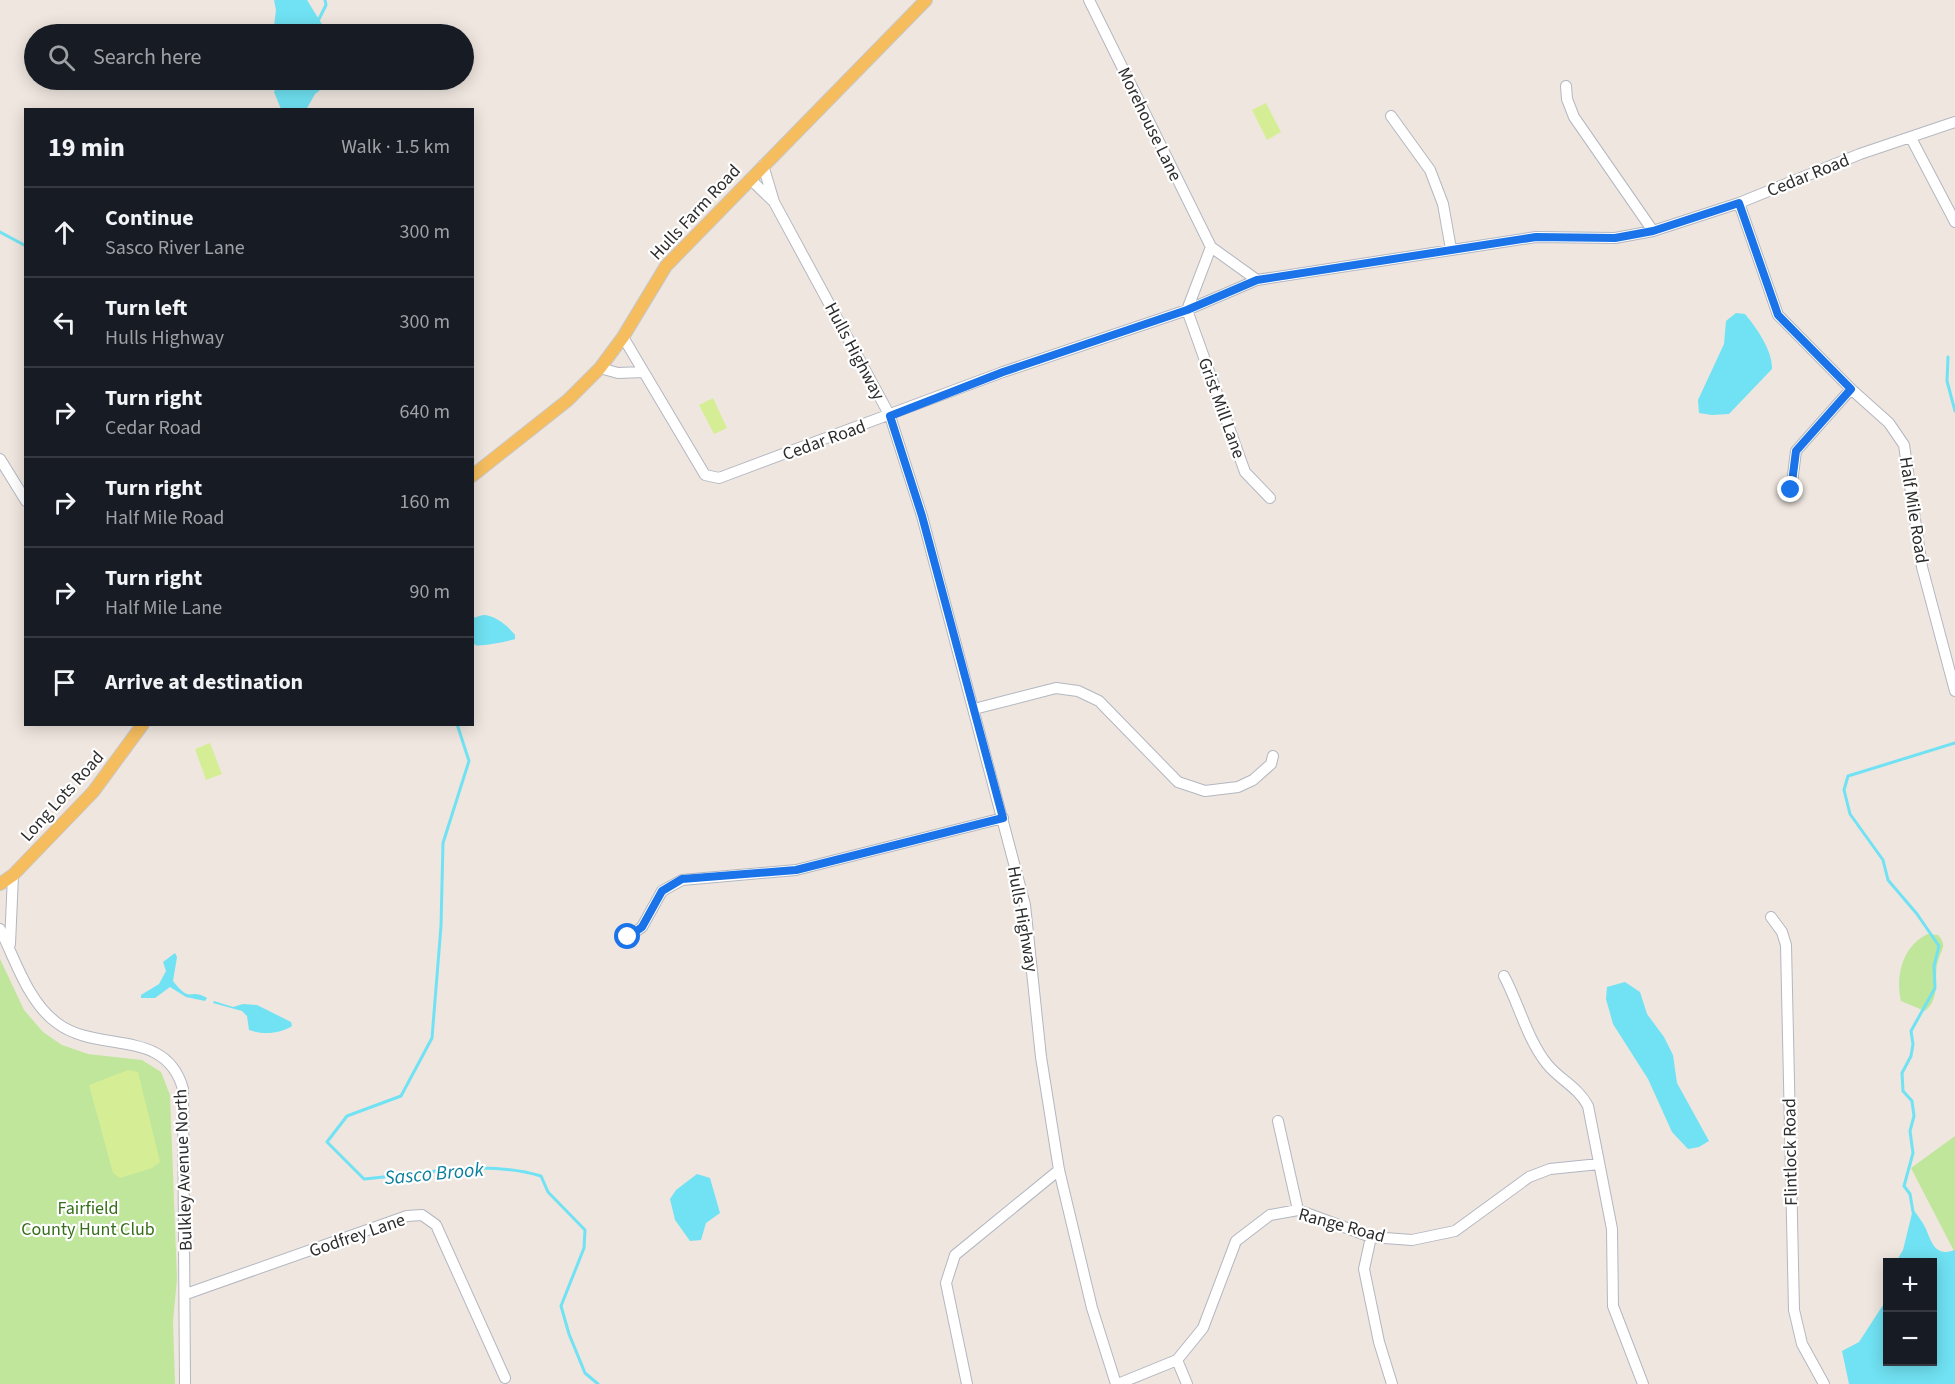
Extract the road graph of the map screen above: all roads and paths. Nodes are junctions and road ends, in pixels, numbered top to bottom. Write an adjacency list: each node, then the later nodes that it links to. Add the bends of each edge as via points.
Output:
1 (926, 0): 7 (main road, Hulls Farm Road)
2 (1089, 0): 13 (street, Morehouse Lane)
3 (1566, 86): 12 (street, via 1574,117)
4 (1391, 116): 14 (street, via 1430,170 1443,204)
5 (1955, 122): 6 (street, Cedar Road)
6 (1911, 138): 10 (street, Cedar Road, via 1860,154); 11 (street)
7 (763, 165): 8 (main road, Hulls Farm Road); 9 (street, Hulls Highway)
8 (751, 180): 9 (street, Hulls Highway); 17 (main road, Hulls Farm Road, via 666,266)
9 (774, 202): 21 (street, Hulls Highway)
10 (1739, 203): 12 (street, Cedar Road); 20 (street, Half Mile Road, via 1778,315)
11 (1955, 222)
12 (1653, 231): 14 (street, Cedar Road, via 1615,238 1536,237)
13 (1211, 247): 15 (street, Morehouse Lane); 16 (street)
14 (1451, 249): 15 (street, Cedar Road)
15 (1257, 280): 16 (street, Cedar Road)
16 (1187, 310): 21 (street, Cedar Road, via 1003,372); 26 (street, Grist Mill Lane, via 1245,472)
17 (623, 337): 18 (main road, Hulls Farm Road); 19 (street, Cedar Road)
18 (600, 368): 19 (street, via 618,373); 23 (main road, Hulls Farm Road, via 568,399)
19 (644, 372): 21 (street, Cedar Road, via 705,475 719,478)
20 (1851, 389): 24 (street, via 1796,451); 27 (street, Half Mile Road, via 1889,423 1904,445 1922,567)
21 (890, 416): 28 (street, Hulls Highway, via 922,516)
22 (0, 459): 25 (street)
23 (474, 474)
24 (1791, 490)
25 (24, 498)
26 (1270, 498)
27 (1955, 691)
28 (974, 709): 30 (street, via 1056,688 1078,691 1099,701 1178,782 1205,791 1238,787 1253,780 1271,764); 31 (street, Hulls Highway)
29 (142, 726): 32 (main road, Long Lots Road, via 93,792)
30 (1273, 756)
31 (1003, 818): 36 (street, via 796,870 682,879 662,891 642,927); 41 (street, Hulls Highway, via 1024,905 1041,1057)
32 (13, 875): 33 (main road, Long Lots Road); 37 (street, Bulkley Avenue North)
33 (0, 884)
34 (1770, 917): 53 (street, Flintlock Road, via 1786,945 1794,1310 1802,1344)
35 (0, 929): 37 (street, Bulkley Avenue North)
36 (628, 937)
37 (10, 948): 44 (street, Bulkley Avenue North, via 34,998 56,1023 89,1038 155,1052 174,1067 180,1078)
38 (1504, 976): 40 (street, via 1540,1053 1548,1065 1581,1093 1588,1106)
39 (1278, 1121): 42 (street)
40 (1599, 1164): 43 (street, Range Road, via 1550,1169 1528,1177 1455,1231 1412,1240); 52 (street, via 1612,1229 1613,1306)
41 (1059, 1170): 48 (street, via 955,1255 946,1283); 49 (street, Hulls Highway, via 1092,1308)
42 (1298, 1210): 43 (street, Range Road); 45 (street, Range Road, via 1270,1215 1236,1241 1203,1328)
43 (1371, 1237): 51 (street, via 1364,1269)
44 (186, 1294): 46 (street, Godfrey Lane, via 407,1216 422,1215 436,1225); 47 (street, Bulkley Avenue North)
45 (1177, 1360): 49 (street, Range Road); 50 (street)
46 (505, 1378)
47 (185, 1384)
48 (967, 1384)
49 (1117, 1384)
50 (1187, 1384)
51 (1392, 1384)
52 (1643, 1384)
53 (1824, 1384)

